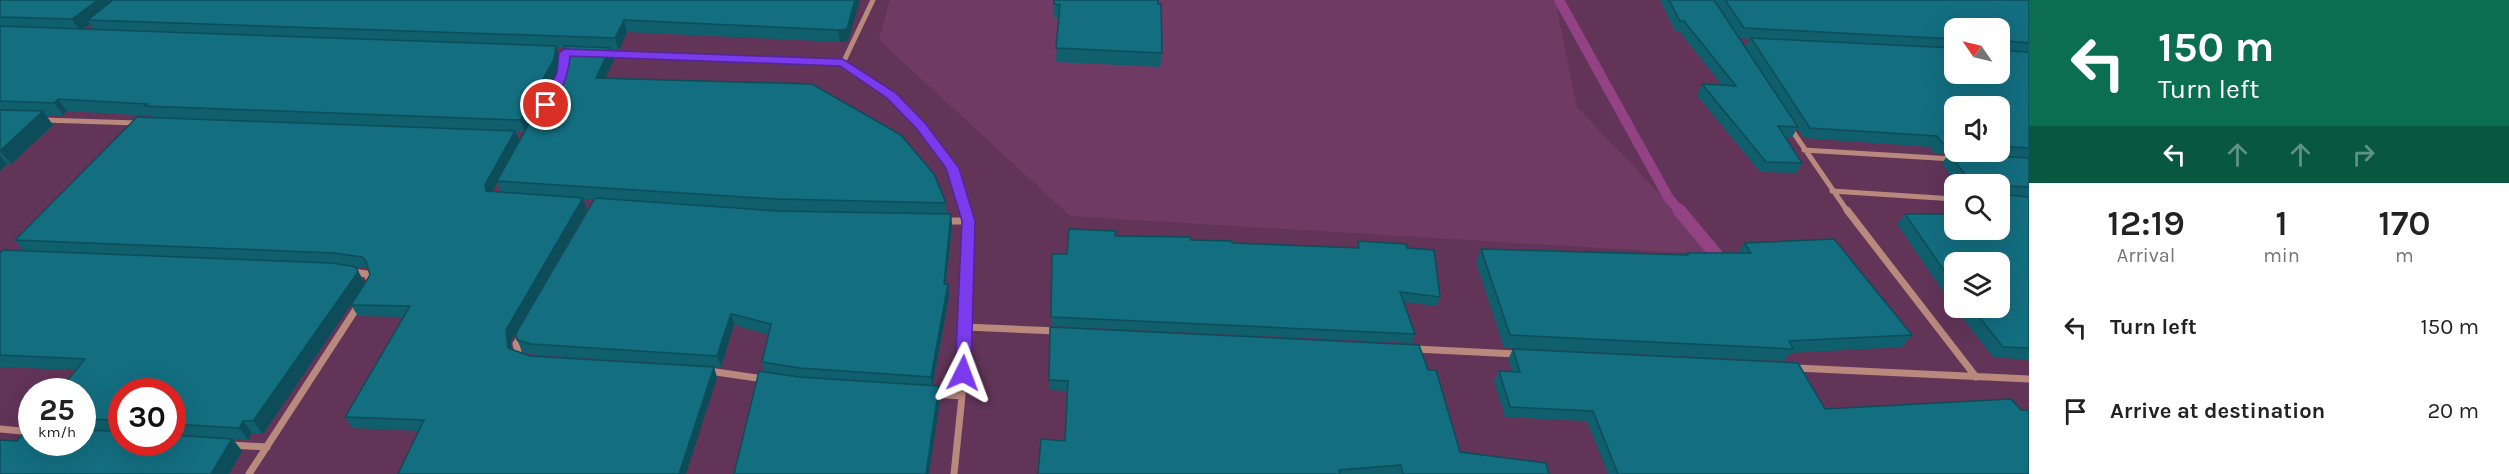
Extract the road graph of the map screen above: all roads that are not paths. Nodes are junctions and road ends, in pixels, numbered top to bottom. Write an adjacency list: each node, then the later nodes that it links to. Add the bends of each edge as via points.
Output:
1 (873, 0): 3 (street)
2 (599, 54): 3 (street)
3 (843, 63): 12 (street, via 891,96 921,125 952,168)
4 (35, 119): 6 (street)
5 (1785, 121): 7 (street)
6 (141, 123)
7 (1804, 150): 8 (street); 9 (street)
8 (1944, 159)
9 (1832, 191): 10 (street); 22 (street)
10 (1944, 198)
11 (933, 221): 12 (street)
12 (969, 221): 15 (street)
13 (340, 270): 30 (street, via 367,274 371,285)
14 (528, 324): 19 (street, via 516,344 518,356)
15 (965, 327): 16 (street); 26 (street)
16 (1060, 331)
17 (1405, 349): 18 (street)
18 (1524, 355)
19 (526, 358)
20 (1785, 368): 22 (street)
21 (700, 370): 24 (street)
22 (1976, 377): 23 (street)
23 (2029, 379)
24 (768, 380)
25 (927, 394): 26 (street)
26 (962, 396): 32 (street)
27 (0, 429): 28 (street)
28 (18, 431)
29 (220, 444): 30 (street)
30 (267, 447): 31 (street)
31 (249, 474)
32 (954, 474)

